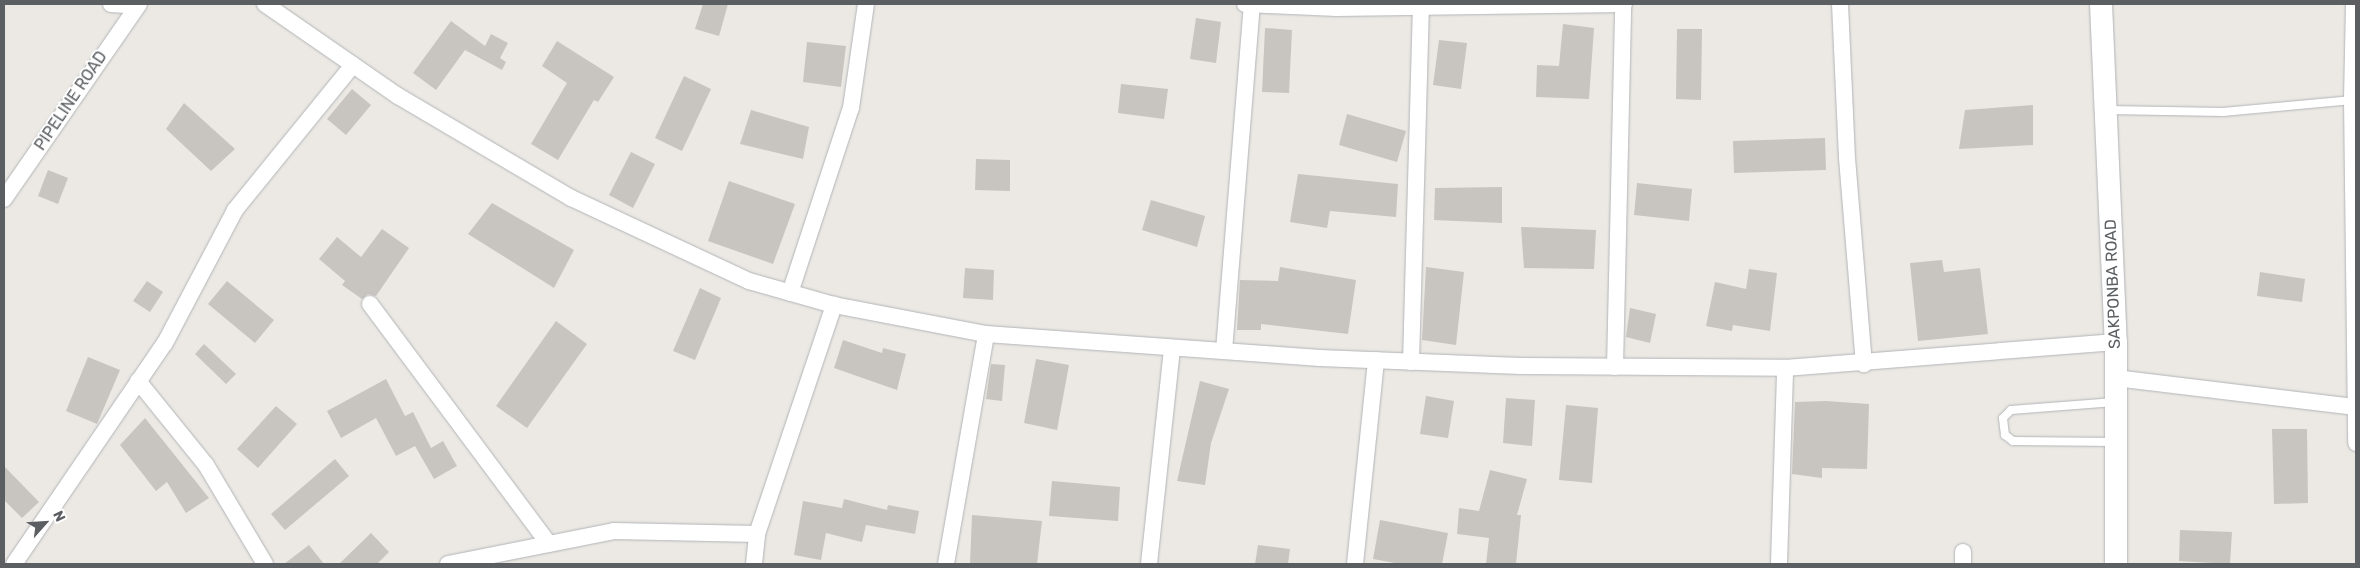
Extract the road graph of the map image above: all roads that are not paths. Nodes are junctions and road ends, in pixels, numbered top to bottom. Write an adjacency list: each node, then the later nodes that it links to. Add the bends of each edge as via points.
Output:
1 (111, 4): 10 (street)
2 (265, 4): 14 (street)
3 (866, 4): 19 (street, via 851,108)
4 (1245, 4): 5 (street)
5 (1252, 4): 12 (street); 25 (street)
6 (1623, 4): 11 (street); 29 (street)
7 (1840, 4): 28 (street, via 1847,158)
8 (2101, 4): 16 (main road, SAKPONBA ROAD)
9 (2354, 4): 15 (street)
10 (138, 5): 18 (street, PIPELINE ROAD)
11 (1520, 5): 13 (street)
12 (1345, 6): 13 (street)
13 (1421, 7): 27 (street)
14 (353, 65): 19 (street, via 398,96 571,198 749,281); 32 (street, via 235,210 165,344)
15 (2352, 100): 16 (lane, via 2222,112); 17 (street)
16 (2106, 110): 23 (main road, SAKPONBA ROAD)
17 (2354, 180): 34 (street)
18 (4, 199)
19 (790, 293): 21 (street)
20 (370, 304): 38 (street)
21 (834, 305): 22 (street); 37 (street)
22 (986, 334): 24 (street); 43 (street)
23 (2116, 342): 28 (street); 31 (main road, SAKPONBA ROAD)
24 (1172, 348): 25 (street); 44 (street)
25 (1224, 351): 26 (street)
26 (1376, 360): 27 (street); 45 (street)
27 (1411, 362): 29 (street)
28 (1864, 364): 30 (street)
29 (1615, 367): 30 (street)
30 (1785, 368): 46 (street)
31 (2115, 378): 33 (main road, SAKPONBA ROAD); 34 (street)
32 (138, 381): 39 (street); 40 (street, via 206,465)
33 (2115, 402): 35 (main road, SAKPONBA ROAD); 35 (lane, via 2011,410 2003,418 2005,435 2013,441)
34 (2355, 407): 36 (street)
35 (2114, 442): 47 (main road, SAKPONBA ROAD)
36 (2356, 443)
37 (757, 534): 38 (street, via 614,531); 42 (street)
38 (549, 544): 41 (street)
39 (14, 564)
40 (266, 564)
41 (448, 564)
42 (754, 564)
43 (946, 564)
44 (1149, 564)
45 (1355, 564)
46 (1779, 564)
47 (2116, 564)

